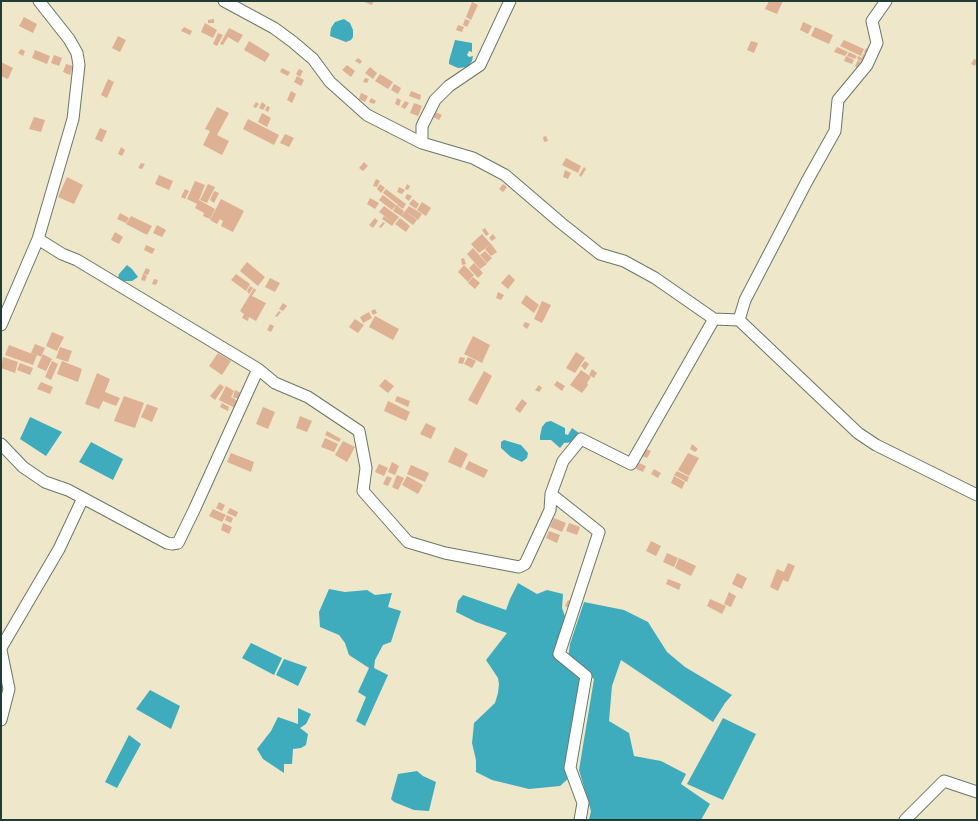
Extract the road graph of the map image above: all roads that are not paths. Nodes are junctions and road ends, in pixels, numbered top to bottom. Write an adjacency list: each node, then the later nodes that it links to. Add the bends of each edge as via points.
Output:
1 (39, 1): 6 (street, via 69,39 77,52 79,65 73,119)
2 (224, 1): 5 (street, via 274,28 293,42 313,59 330,82 367,115)
3 (510, 1): 5 (street, via 480,65 449,86 435,100 422,126)
4 (886, 1): 8 (street, via 872,21 877,43 867,65 838,100 835,131 745,300)
5 (422, 142): 7 (street, via 472,158 505,175 600,254 624,261 655,278)
6 (38, 239): 9 (street); 10 (street)
7 (714, 318): 8 (street); 12 (street, via 631,464 581,439 563,461)
8 (739, 320): 13 (street, via 858,433 876,445)
9 (1, 325)
10 (258, 369): 12 (street, via 275,383 308,396 359,431 366,468 363,491 408,542 445,553 519,567 525,564 550,510); 14 (street, via 178,543 167,543)
11 (1, 444): 14 (street, via 23,467 45,482)
12 (551, 494): 18 (street, via 600,532 559,654 586,676 570,768 583,803)
13 (977, 495)
14 (83, 498): 15 (street, via 59,550)
15 (1, 649): 16 (street, via 10,689)
16 (1, 720)
17 (977, 792): 19 (street, via 944,781)
18 (580, 820)
19 (905, 820)

